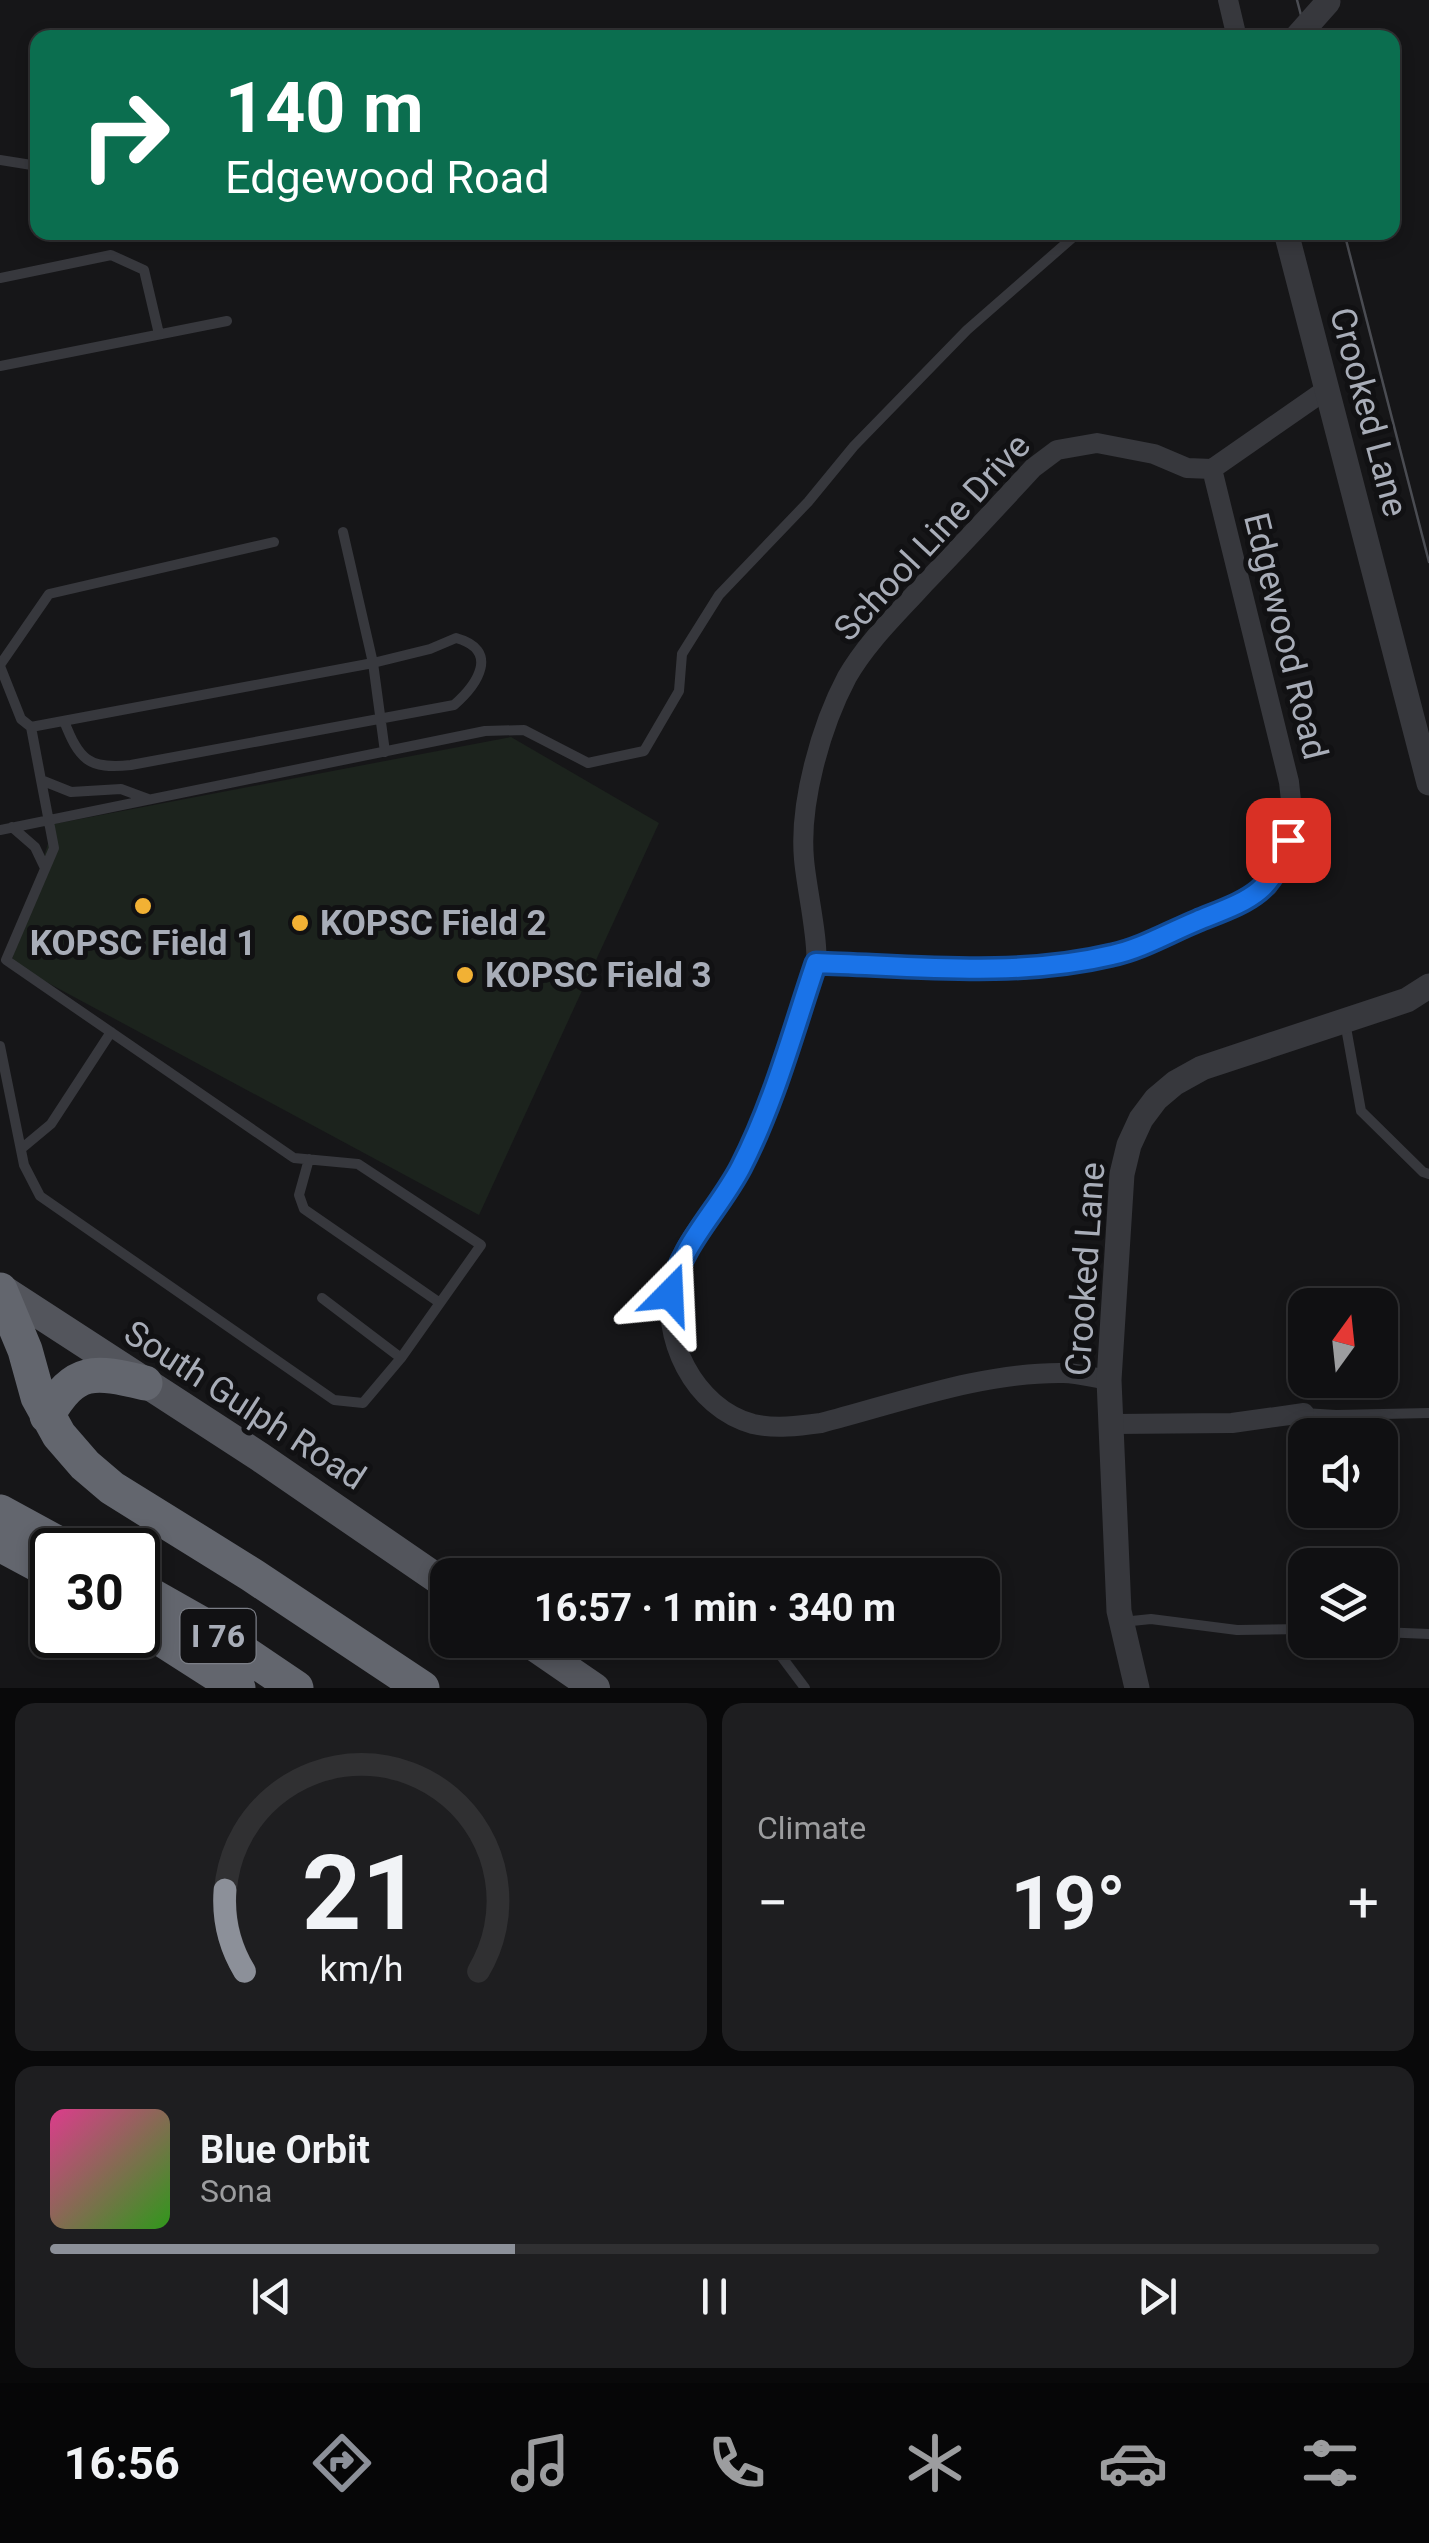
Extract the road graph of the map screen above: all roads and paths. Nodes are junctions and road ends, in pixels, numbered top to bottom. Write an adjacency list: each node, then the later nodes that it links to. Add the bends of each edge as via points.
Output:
1 (1228, 0): 3 (street)
2 (1329, 1): 4 (street, bridge)
3 (1235, 30)
4 (1303, 30)
5 (0, 160): 6 (lane)
6 (30, 165)
7 (1070, 240): 22 (lane, via 967,330 719,595 682,654 679,691 644,751 588,763 524,730)
8 (1288, 240): 13 (street, Crooked Lane)
9 (0, 278): 11 (lane, via 110,254 144,270)
10 (227, 321): 11 (lane)
11 (159, 334): 12 (lane)
12 (0, 366)
13 (1327, 389): 14 (street); 24 (street, Crooked Lane)
14 (1212, 469): 29 (street, School Line Drive, via 1097,443 1057,450 873,639 832,709 810,780 803,854); 29 (street, Edgewood Road, via 1289,782 1288,840 1268,886 1116,955 1022,970)
15 (343, 532): 17 (lane)
16 (274, 542): 18 (lane, via 49,594)
17 (373, 663): 19 (lane); 19 (lane, via 456,638 471,644 482,662 454,705); 20 (lane)
18 (0, 666): 21 (lane, via 21,718)
19 (380, 717): 20 (lane, via 108,768 75,749); 22 (lane)
20 (64, 720): 21 (lane)
21 (31, 726): 23 (lane)
22 (385, 752): 25 (lane)
23 (41, 780): 25 (lane, via 71,792 122,789); 26 (lane)
24 (1429, 783)
25 (149, 800): 26 (lane)
26 (50, 819): 27 (lane); 28 (lane, via 54,848)
27 (6, 828): 28 (lane, via 35,847)
28 (45, 868): 30 (lane)
29 (816, 963): 42 (street, School Line Drive, via 754,1139 674,1274 671,1318 691,1379 728,1413 753,1424 796,1426 1030,1374)
30 (3, 964): 33 (lane)
31 (1429, 986): 32 (street, Crooked Lane)
32 (1345, 1021): 37 (lane, via 1361,1110); 42 (street, Crooked Lane, via 1202,1068 1156,1099 1140,1119 1122,1174)
33 (111, 1032): 35 (lane, via 51,1124); 36 (lane, via 294,1158)
34 (0, 1046): 35 (lane)
35 (21, 1149): 41 (lane, via 40,1196 334,1400 363,1403)
36 (309, 1160): 40 (lane, via 299,1195 304,1209); 40 (lane, via 358,1164 481,1246)
37 (1429, 1174)
38 (0, 1289): 43 (main road, South Gulph Road); 46 (highway)
39 (322, 1298): 41 (lane)
40 (440, 1302): 41 (lane)
41 (401, 1358)
42 (1109, 1380): 47 (street, Crooked Lane)
43 (145, 1383): 46 (highway, via 78,1379); 52 (main road, South Gulph Road)
44 (1429, 1412): 45 (lane)
45 (1304, 1413): 47 (street, via 1232,1423)
46 (47, 1416): 63 (highway, via 72,1452 112,1488)
47 (1114, 1424): 54 (street, Crooked Lane)
48 (0, 1512): 49 (highway)
49 (30, 1528)
50 (0, 1544): 51 (highway)
51 (30, 1560)
52 (430, 1574)
53 (160, 1600): 62 (highway, I 76)
54 (1121, 1622): 55 (lane); 66 (street, Crooked Lane)
55 (1288, 1629)
56 (1398, 1633): 57 (lane)
57 (1429, 1634)
58 (160, 1638): 61 (highway, I 76)
59 (552, 1658): 64 (main road)
60 (783, 1658): 65 (lane)
61 (238, 1688)
62 (296, 1688)
63 (422, 1688)
64 (595, 1688)
65 (806, 1688)
66 (1137, 1688)

